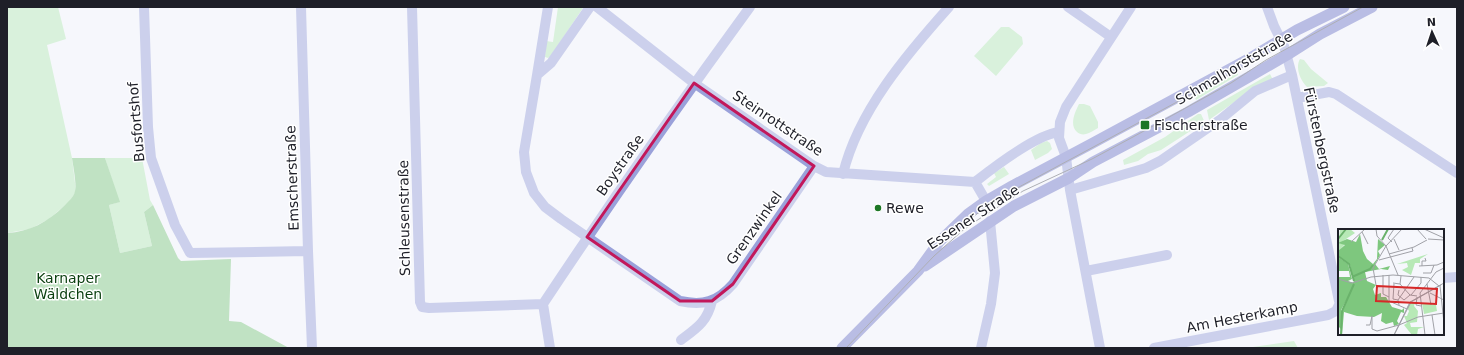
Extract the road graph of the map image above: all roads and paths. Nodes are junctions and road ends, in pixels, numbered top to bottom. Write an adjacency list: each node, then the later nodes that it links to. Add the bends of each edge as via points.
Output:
1 (144, 7): 32 (street, Busfortshof, via 151,158 174,225 190,253)
2 (301, 7): 32 (street, Emscherstraße)
3 (412, 7): 40 (street, Schleusenstraße, via 422,307)
4 (548, 7): 17 (street)
5 (590, 7): 17 (street, via 551,63)
6 (597, 7): 19 (street, Steinrottstraße)
7 (750, 7): 19 (street, Boystraße)
8 (949, 7): 25 (street, via 892,76 869,112 847,157)
9 (1068, 7): 14 (street)
10 (1131, 7): 14 (street)
11 (1267, 7): 15 (street, Fürstenbergstraße)
12 (1344, 7): 15 (main road, Schmalhorststraße)
13 (1372, 7): 16 (main road, Schmalhorststraße, via 1320,34)
14 (1111, 37): 21 (street, via 1066,107)
15 (1281, 39): 16 (street, Fürstenbergstraße); 22 (main road, Schmalhorststraße)
16 (1287, 56): 18 (street, Fürstenbergstraße); 26 (main road, Schmalhorststraße, via 1093,162)
17 (537, 75): 31 (street, via 524,152 526,172 534,193 545,207)
18 (1292, 75): 20 (street, Fürstenbergstraße); 28 (street, via 1255,91 1221,119 1160,161 1146,168)
19 (694, 83): 23 (street, Steinrottstraße); 31 (street, Boystraße)
20 (1297, 98): 24 (street, via 1329,92 1336,94); 34 (street, Fürstenbergstraße)
21 (1059, 132): 22 (street); 27 (street, Essener Straße, via 1042,138)
22 (1066, 157): 26 (street); 29 (main road, Essener Straße)
23 (814, 166): 25 (street, Steinrottstraße, via 826,172); 39 (street, Grenzwinkel, via 733,284)
24 (1457, 173)
25 (843, 174): 27 (street, Steinrottstraße)
26 (1069, 178): 28 (street); 30 (main road, Essener Straße)
27 (975, 182): 29 (street)
28 (1070, 190): 36 (street)
29 (986, 201): 35 (main road, Essener Straße, via 968,214 939,242)
30 (990, 221): 35 (main road, Essener Straße); 46 (street, via 994,289)
31 (587, 237): 39 (street, via 680,301); 40 (street, Boystraße)
32 (308, 251): 43 (street, Emscherstraße)
33 (1167, 255): 36 (street)
34 (1336, 265): 41 (street, Fürstenbergstraße)
35 (918, 271): 45 (main road, Essener Straße)
36 (1086, 271): 47 (street)
37 (1457, 277): 38 (street)
38 (1444, 278)
39 (712, 301): 42 (street, via 710,311 703,322)
40 (543, 304): 44 (street)
41 (1338, 306): 48 (street, Am Hesterkamp, via 1328,315)
42 (681, 340)
43 (312, 348)
44 (550, 348)
45 (842, 348)
46 (981, 348)
47 (1100, 348)
48 (1154, 348)

